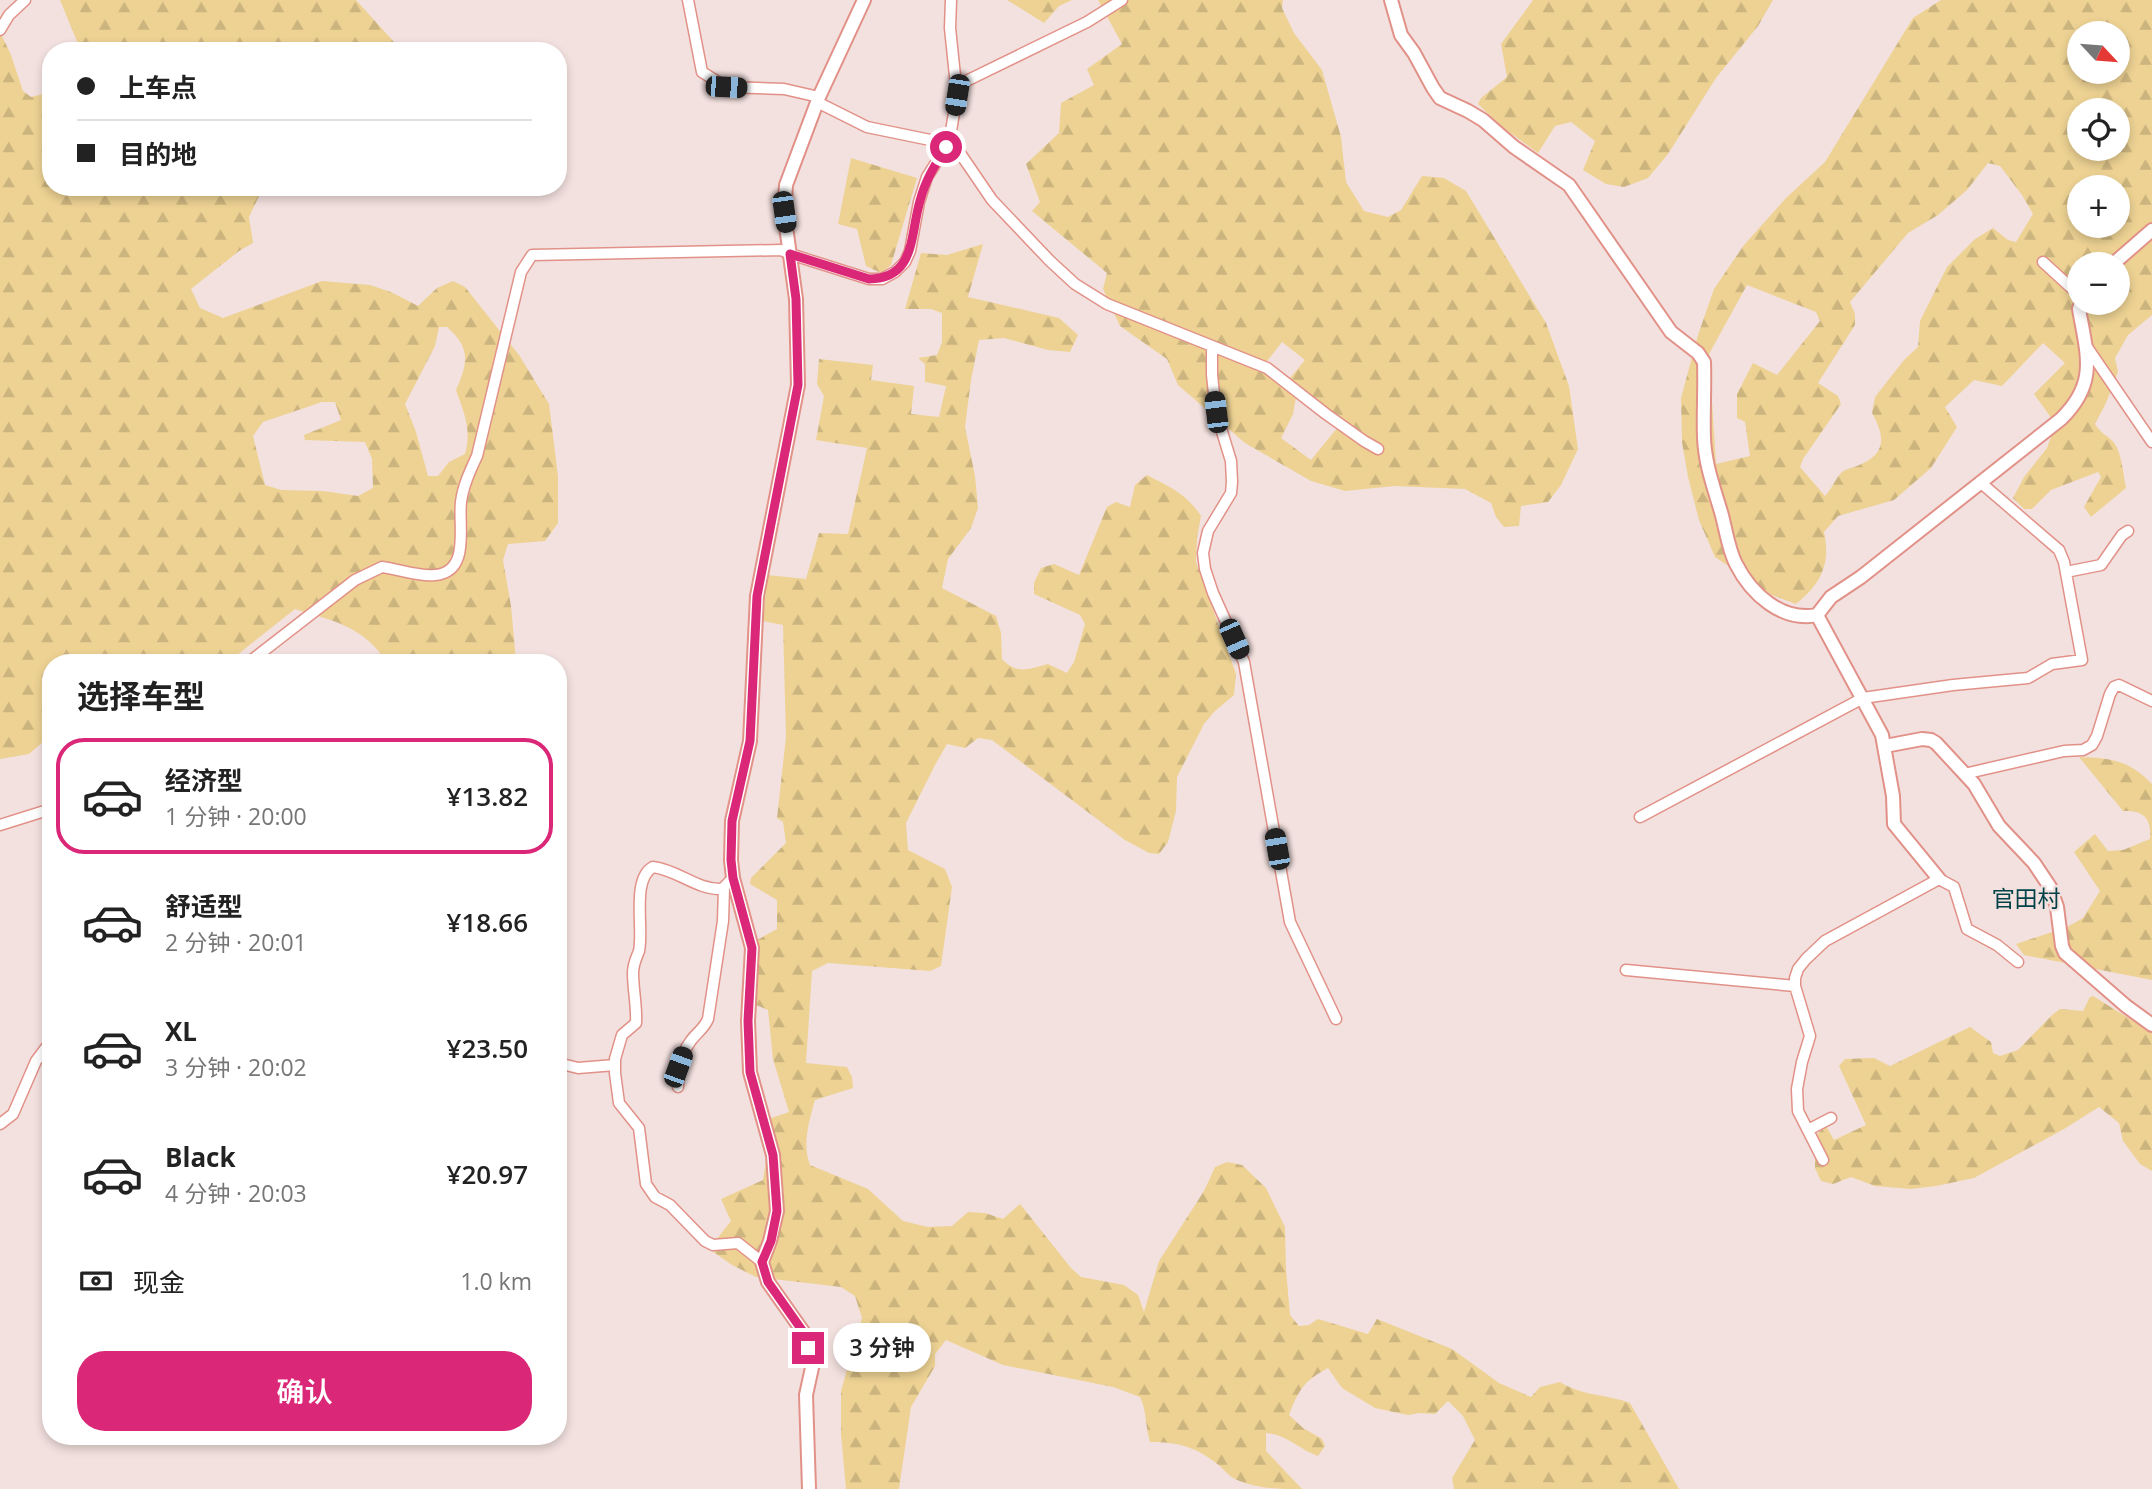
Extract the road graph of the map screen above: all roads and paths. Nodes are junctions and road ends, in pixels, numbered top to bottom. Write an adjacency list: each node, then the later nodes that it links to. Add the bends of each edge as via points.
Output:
1 (25, 0): 7 (street)
2 (688, 0): 9 (street, via 702,72 726,87 784,89)
3 (864, 0): 9 (street)
4 (951, 0): 8 (street)
5 (1122, 0): 8 (street)
6 (1391, 0): 25 (street, via 1401,35 1440,98 1483,120 1569,185 1671,332 1698,353 1704,362 1709,474 1735,564 1767,603 1791,615)
7 (0, 30)
8 (956, 86): 10 (street)
9 (818, 99): 10 (street, via 867,127); 13 (street, via 786,185 784,212)
10 (948, 142): 13 (street, via 927,177 910,251 895,272 869,279); 18 (street, via 992,200 1074,284 1107,304)
11 (2152, 230): 12 (street)
12 (2127, 252)
13 (790, 254): 26 (street, via 781,250 532,256 521,272 477,456 467,475 454,566 434,576 376,568); 35 (street, via 798,385 757,596 750,741 732,821)
14 (2043, 262): 15 (street)
15 (2067, 284)
16 (2080, 315): 17 (street)
17 (2086, 346): 19 (street); 22 (street, via 2087,380 2072,408)
18 (1212, 347): 21 (street, via 1267,368); 39 (street, via 1216,412 1232,482 1231,493 1208,531 1205,569 1244,662 1290,922)
19 (2148, 428): 20 (street)
20 (2152, 442)
21 (1378, 449)
22 (1980, 482): 24 (street, via 2059,550); 25 (street, via 1831,597)
23 (2128, 531): 24 (street, via 2101,565)
24 (2066, 572): 27 (street, via 2082,660 2052,664 2028,678)
25 (1817, 615): 27 (street)
26 (260, 654)
27 (1863, 698): 29 (street); 32 (street)
28 (2152, 701): 30 (street, via 2119,685 2110,694 2092,745)
29 (1885, 746): 30 (street, via 1931,740); 34 (street, via 1894,824)
30 (1964, 774): 40 (street, via 1999,826 2050,887 2065,953)
31 (42, 812): 33 (street)
32 (1640, 817)
33 (0, 825)
34 (1939, 879): 36 (street, via 1954,887 1967,929); 38 (street, via 1825,942 1798,969)
35 (729, 883): 43 (street, via 714,890 663,868 653,867 645,874 639,951 633,962 636,1023 622,1035); 44 (street, via 708,1019 684,1053); 49 (street, via 752,948 750,1072 775,1177 777,1211)
36 (2018, 961)
37 (1626, 970): 38 (street)
38 (1795, 986): 47 (street, via 1810,1036 1797,1089 1798,1111)
39 (1336, 1020)
40 (2152, 1025)
41 (42, 1052): 46 (street, via 13,1114)
42 (567, 1065): 43 (street)
43 (615, 1065): 49 (street, via 619,1103 639,1128 650,1192 670,1205 705,1241 713,1245 738,1243)
44 (678, 1087)
45 (1831, 1118): 47 (street)
46 (0, 1124)
47 (1808, 1130): 48 (street)
48 (1823, 1160)
49 (762, 1262): 50 (street, via 768,1282 804,1333 813,1363 806,1395)
50 (809, 1489)

